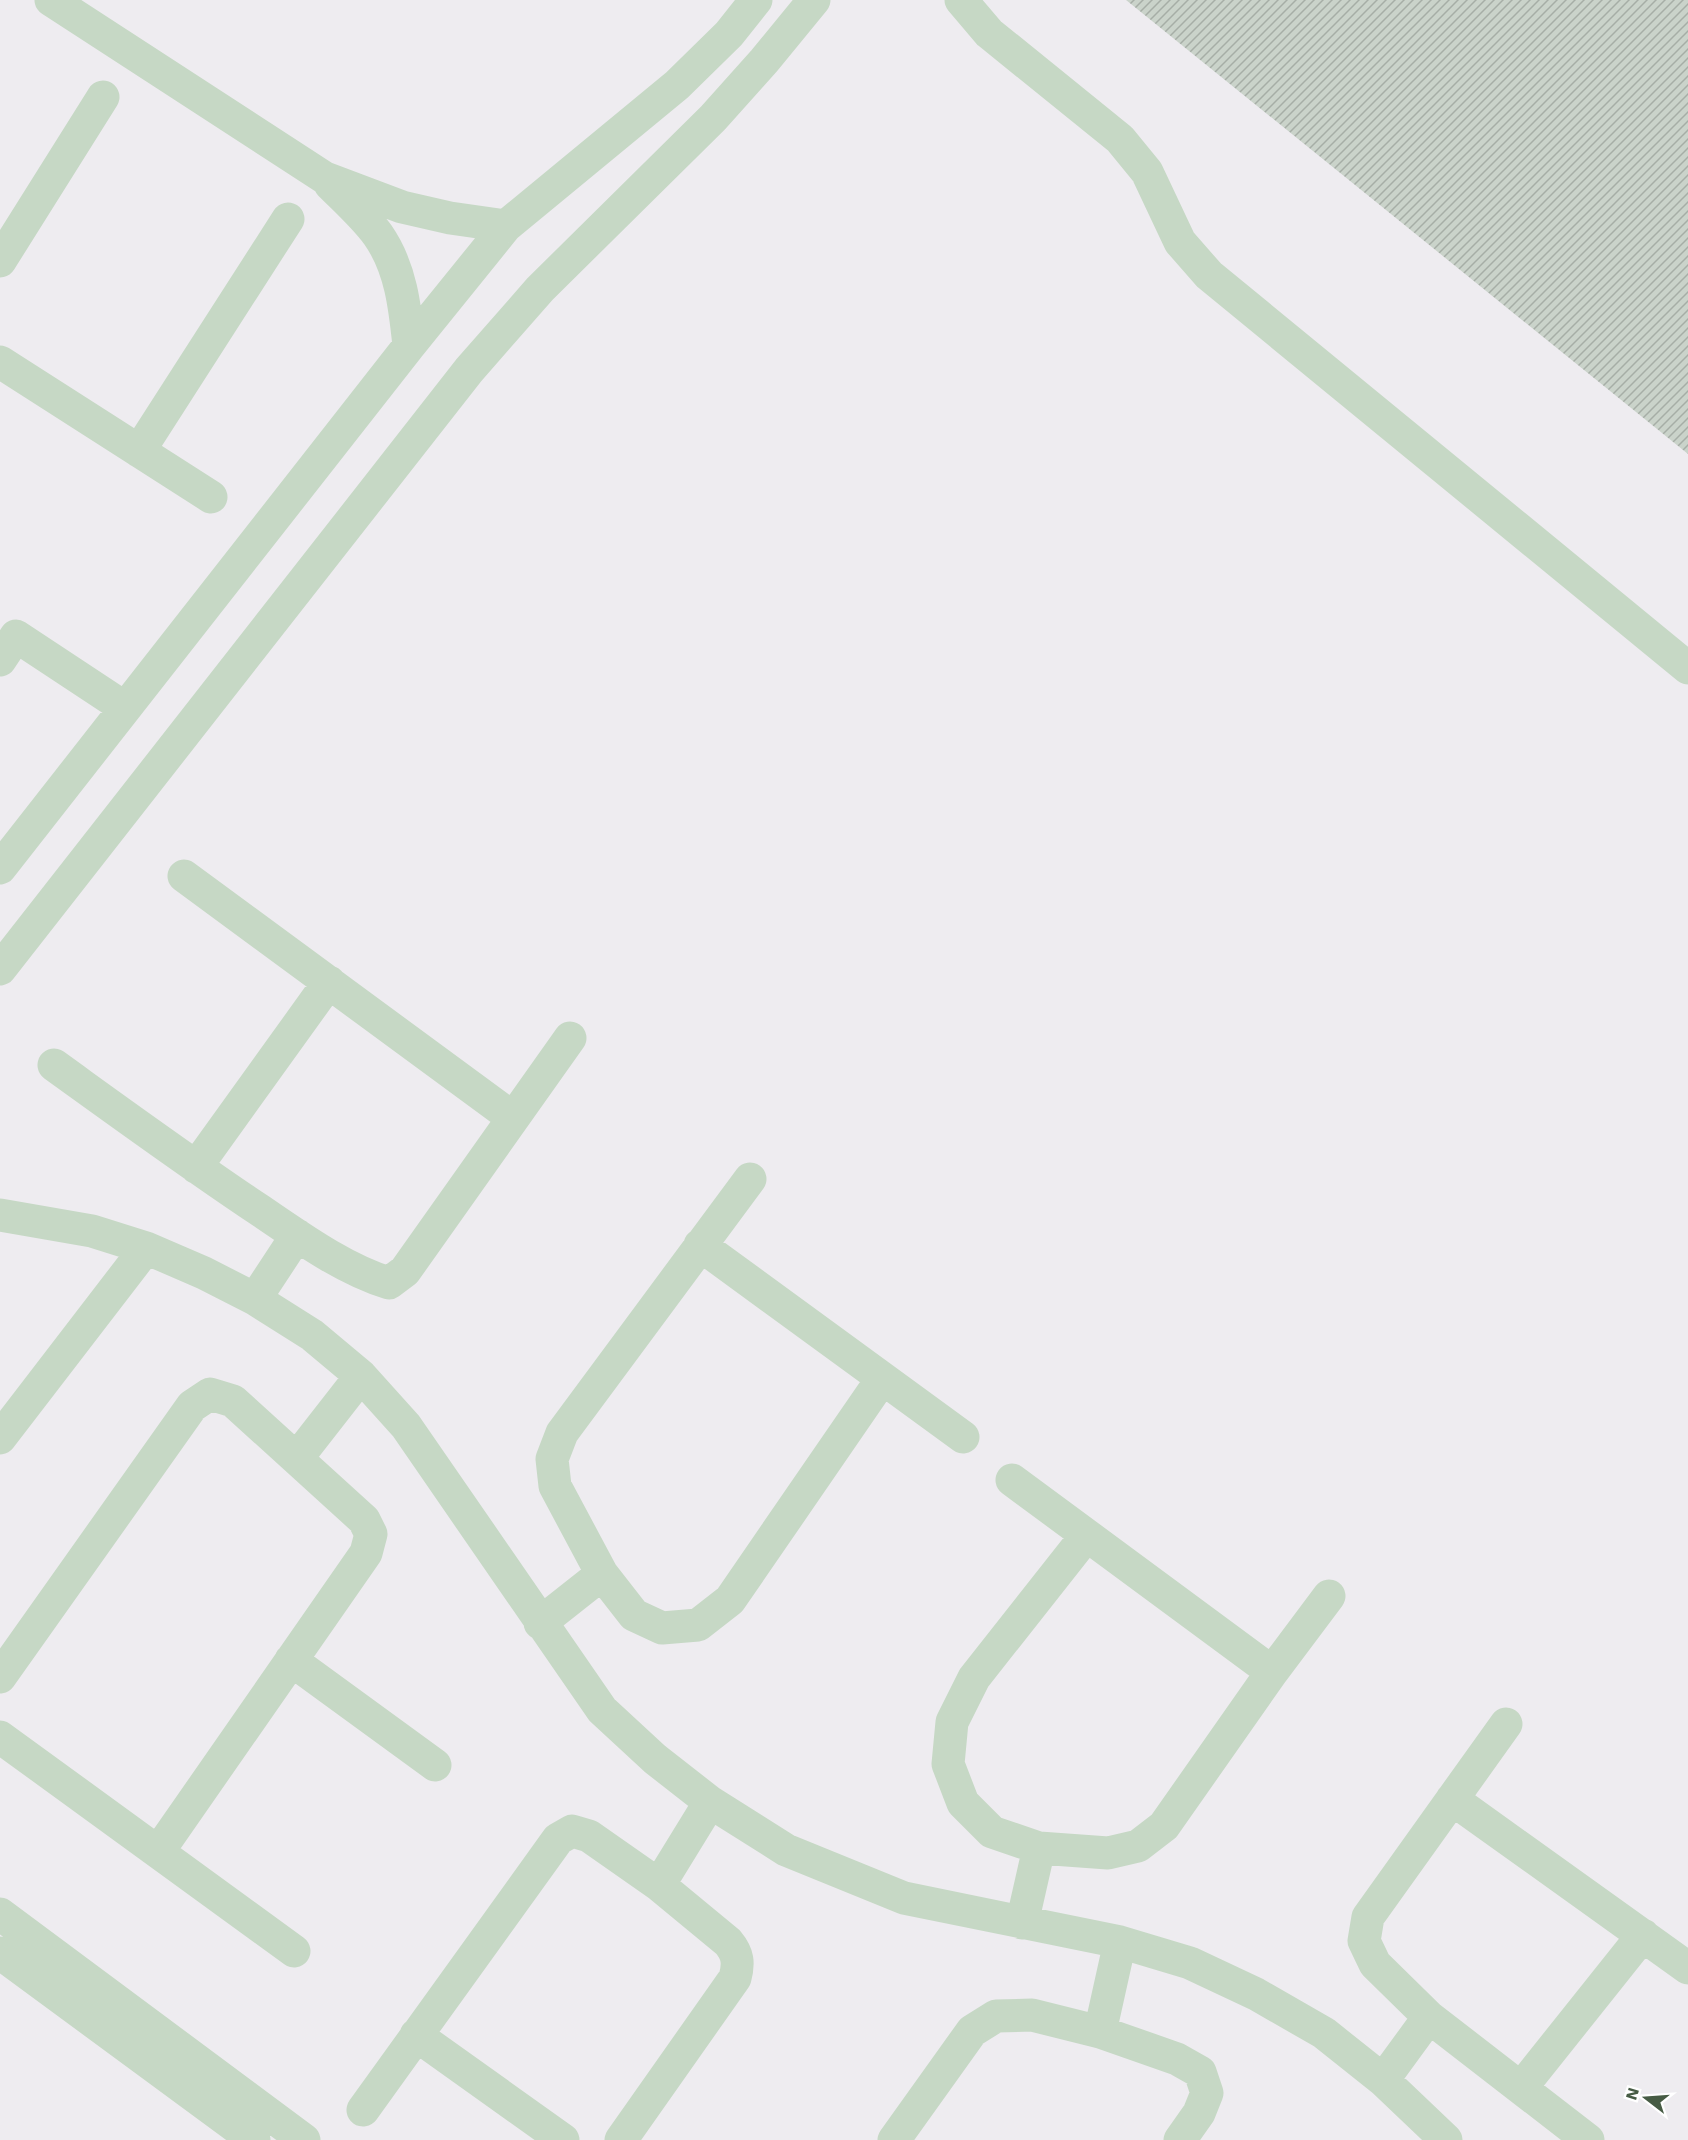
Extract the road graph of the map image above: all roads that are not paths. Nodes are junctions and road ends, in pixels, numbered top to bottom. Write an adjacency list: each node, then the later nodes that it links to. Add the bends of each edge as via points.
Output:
1 (51, 0): 8 (street)
2 (756, 0): 5 (street)
3 (814, 0): 6 (street)
4 (961, 0): 17 (street, via 989,33 1120,139 1147,172 1180,242 1209,275)
5 (729, 34): 6 (street); 10 (street, via 677,85)
6 (764, 61): 21 (street, via 713,118 540,289 469,370)
7 (103, 97): 11 (street)
8 (325, 178): 10 (street, via 402,207); 12 (street, via 378,234 394,263 403,295)
9 (288, 219): 14 (street)
10 (506, 226): 12 (street)
11 (0, 261)
12 (409, 346): 18 (street)
13 (0, 362): 14 (street)
14 (139, 451): 15 (street)
15 (211, 497)
16 (5, 641): 18 (street)
17 (1688, 668)
18 (125, 708): 19 (street)
19 (0, 868)
20 (184, 876): 22 (street)
21 (0, 969)
22 (329, 982): 25 (street); 26 (street)
23 (570, 1038): 25 (street)
24 (54, 1065): 26 (street)
25 (513, 1118): 29 (street, via 405,1271 389,1283 368,1276)
26 (196, 1167): 29 (street)
27 (750, 1179): 30 (street)
28 (3, 1213): 31 (street, via 92,1231)
29 (297, 1235): 32 (street)
30 (700, 1245): 34 (street); 40 (street, via 562,1433 552,1459 555,1486)
31 (146, 1248): 32 (street); 36 (street)
32 (255, 1299): 33 (street, via 312,1335)
33 (361, 1376): 37 (street); 42 (street, via 406,1425)
34 (882, 1379): 35 (street); 40 (street, via 730,1600 698,1625 662,1628 634,1615)
35 (963, 1437)
36 (0, 1438)
37 (297, 1458): 43 (street, via 363,1520 371,1534 366,1553); 45 (street, via 233,1401 210,1394 192,1406)
38 (1012, 1480): 39 (street)
39 (1086, 1536): 44 (street); 51 (street, via 974,1678 952,1722 948,1764 963,1803 992,1832)
40 (602, 1574): 42 (street)
41 (1329, 1596): 44 (street)
42 (540, 1623): 50 (street, via 602,1710)
43 (291, 1660): 48 (street); 52 (street)
44 (1272, 1672): 51 (street, via 1164,1826 1138,1846 1108,1853)
45 (0, 1677)
46 (1506, 1724): 49 (street)
47 (0, 1737): 52 (street)
48 (435, 1766)
49 (1452, 1799): 56 (street); 61 (street, via 1368,1917 1364,1941 1375,1964)
50 (710, 1802): 53 (street); 55 (street, via 786,1850 904,1898)
51 (1039, 1848): 55 (street)
52 (158, 1852): 58 (street)
53 (659, 1885): 63 (street, via 589,1836 572,1831 558,1839); 71 (street, via 728,1942 739,1965 735,1978)
54 (0, 1914): 64 (street)
55 (1023, 1923): 57 (street)
56 (1643, 1935): 60 (street); 66 (street)
57 (1120, 1942): 62 (street); 65 (street, via 1190,1963 1256,1994 1324,2033)
58 (294, 1951)
59 (0, 1953): 64 (street)
60 (1688, 1968)
61 (1429, 2017): 65 (street); 66 (street)
62 (1100, 2032): 72 (street, via 1032,2015 996,2016 972,2031); 73 (street, via 1200,2072 1207,2093 1199,2113)
63 (416, 2035): 67 (street); 70 (street)
64 (144, 2040): 68 (street); 69 (street)
65 (1383, 2080): 74 (street)
66 (1521, 2088): 75 (street)
67 (363, 2110)
68 (254, 2140)
69 (304, 2140)
70 (562, 2140)
71 (621, 2140)
72 (894, 2140)
73 (1180, 2140)
74 (1446, 2140)
75 (1588, 2140)

